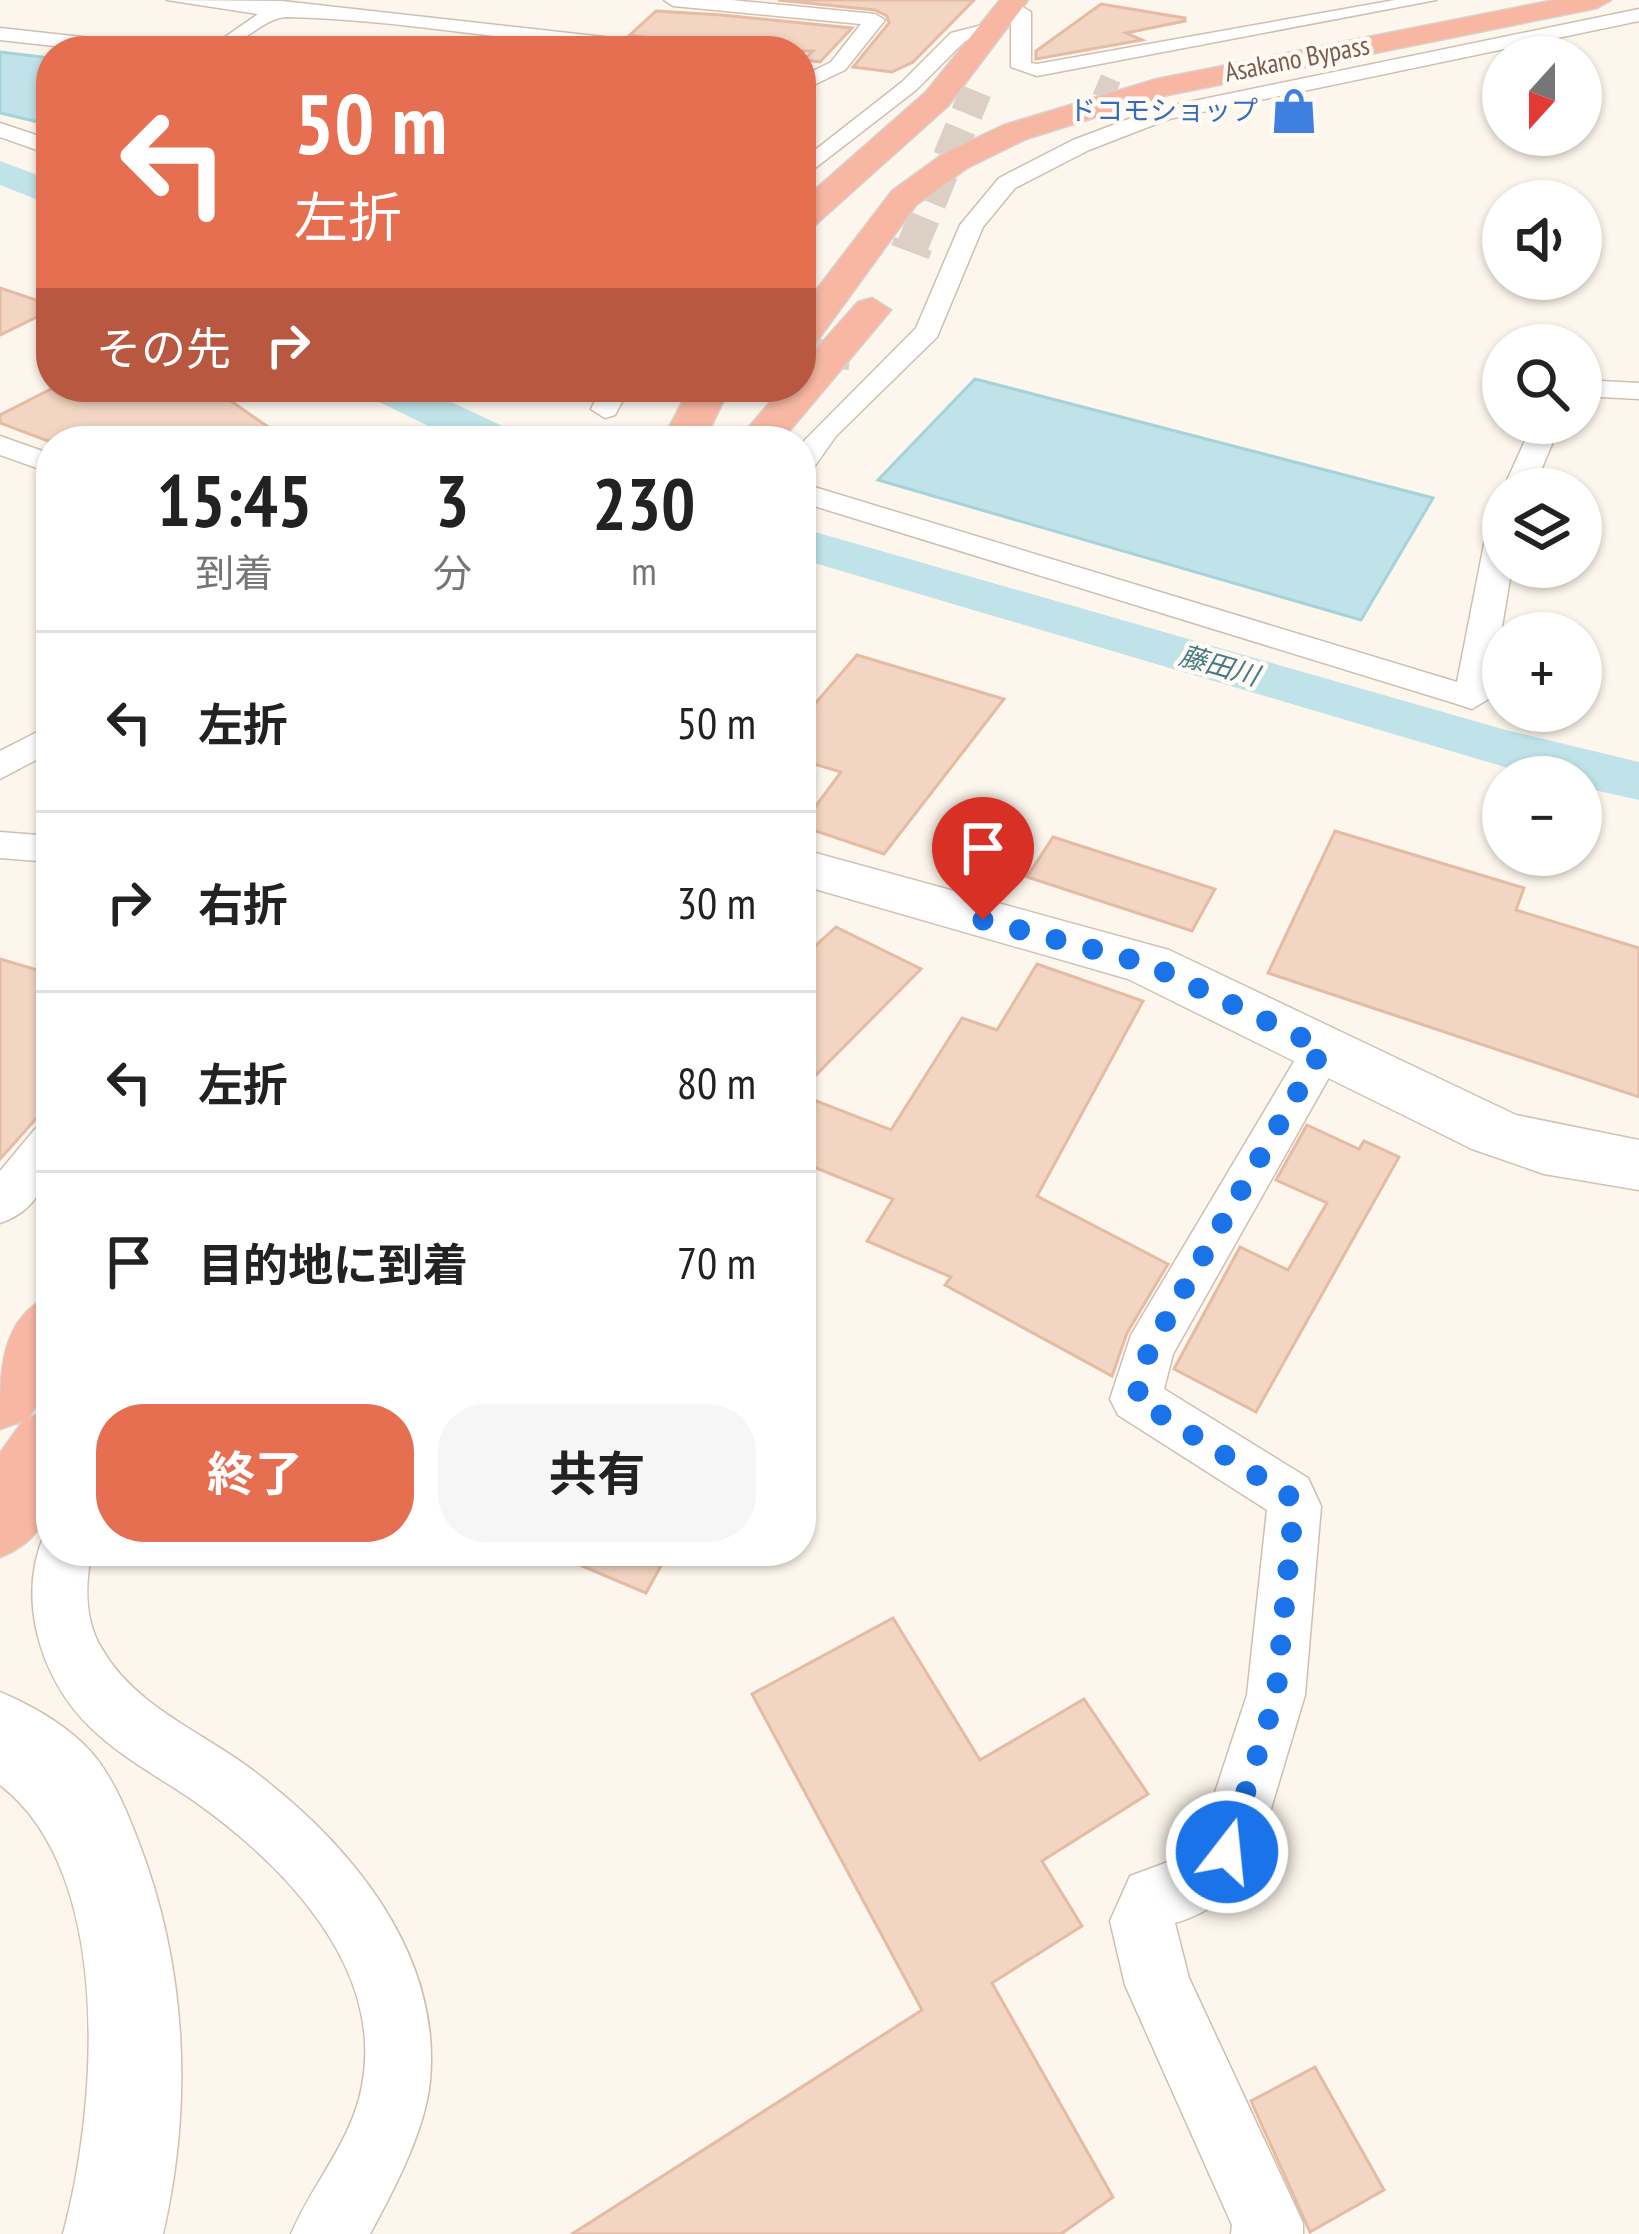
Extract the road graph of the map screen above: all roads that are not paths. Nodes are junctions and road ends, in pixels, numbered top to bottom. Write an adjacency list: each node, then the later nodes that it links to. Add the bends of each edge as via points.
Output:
1 (176, 0): 6 (street)
2 (674, 0): 7 (street)
3 (1427, 0): 15 (street)
4 (1531, 0): 26 (highway, Asakano Bypass, via 1215,60 977,123 886,172)
5 (1597, 0): 28 (highway, Asakano Bypass, via 1157,88 1015,132 904,198)
6 (284, 5): 11 (street); 12 (street)
7 (714, 8): 16 (street, via 875,20)
8 (1014, 10): 15 (street, via 1021,67); 17 (street, via 936,46); 20 (highway); 25 (highway)
9 (1639, 15): 30 (street, via 1152,109 995,193 972,225 942,308)
10 (0, 34): 13 (street)
11 (237, 36)
12 (573, 36)
13 (36, 38)
14 (816, 65): 16 (street)
15 (1054, 67): 19 (street)
16 (858, 69): 17 (street); 18 (street)
17 (920, 76): 21 (street)
18 (816, 81)
19 (1097, 84)
20 (976, 91)
21 (834, 109): 24 (street)
22 (0, 130): 23 (street)
23 (36, 143)
24 (816, 143)
25 (816, 226)
26 (816, 228)
27 (902, 266): 31 (highway)
28 (816, 316)
29 (850, 356): 30 (street)
30 (898, 366): 36 (street)
31 (816, 378)
32 (1602, 389): 33 (street)
33 (1639, 391)
34 (794, 402): 35 (highway)
35 (772, 426)
36 (816, 444)
37 (0, 445): 38 (street)
38 (36, 458)
39 (816, 497): 40 (street, via 1472,698)
40 (1492, 588)
41 (36, 745): 42 (street)
42 (0, 767)
43 (0, 845): 44 (street)
44 (36, 848)
45 (816, 871): 46 (street, via 1148,964)
46 (1323, 1048): 48 (street, via 1494,1132); 58 (street, via 1149,1350 1136,1399 1294,1506 1276,1695 1227,1852 1185,1889 1152,1898 1142,1921 1158,1985)
47 (36, 1160): 49 (street)
48 (1639, 1165)
49 (0, 1204)
50 (36, 1347): 51 (highway)
51 (0, 1396)
52 (36, 1466): 53 (highway)
53 (0, 1520)
54 (61, 1566): 57 (street, via 65,1631 92,1685 235,1795 337,1893 372,1939 399,2017 398,2098)
55 (0, 1734): 56 (street, via 64,1786 113,1885 137,2067 126,2194)
56 (112, 2234)
57 (327, 2234)
58 (1267, 2234)

